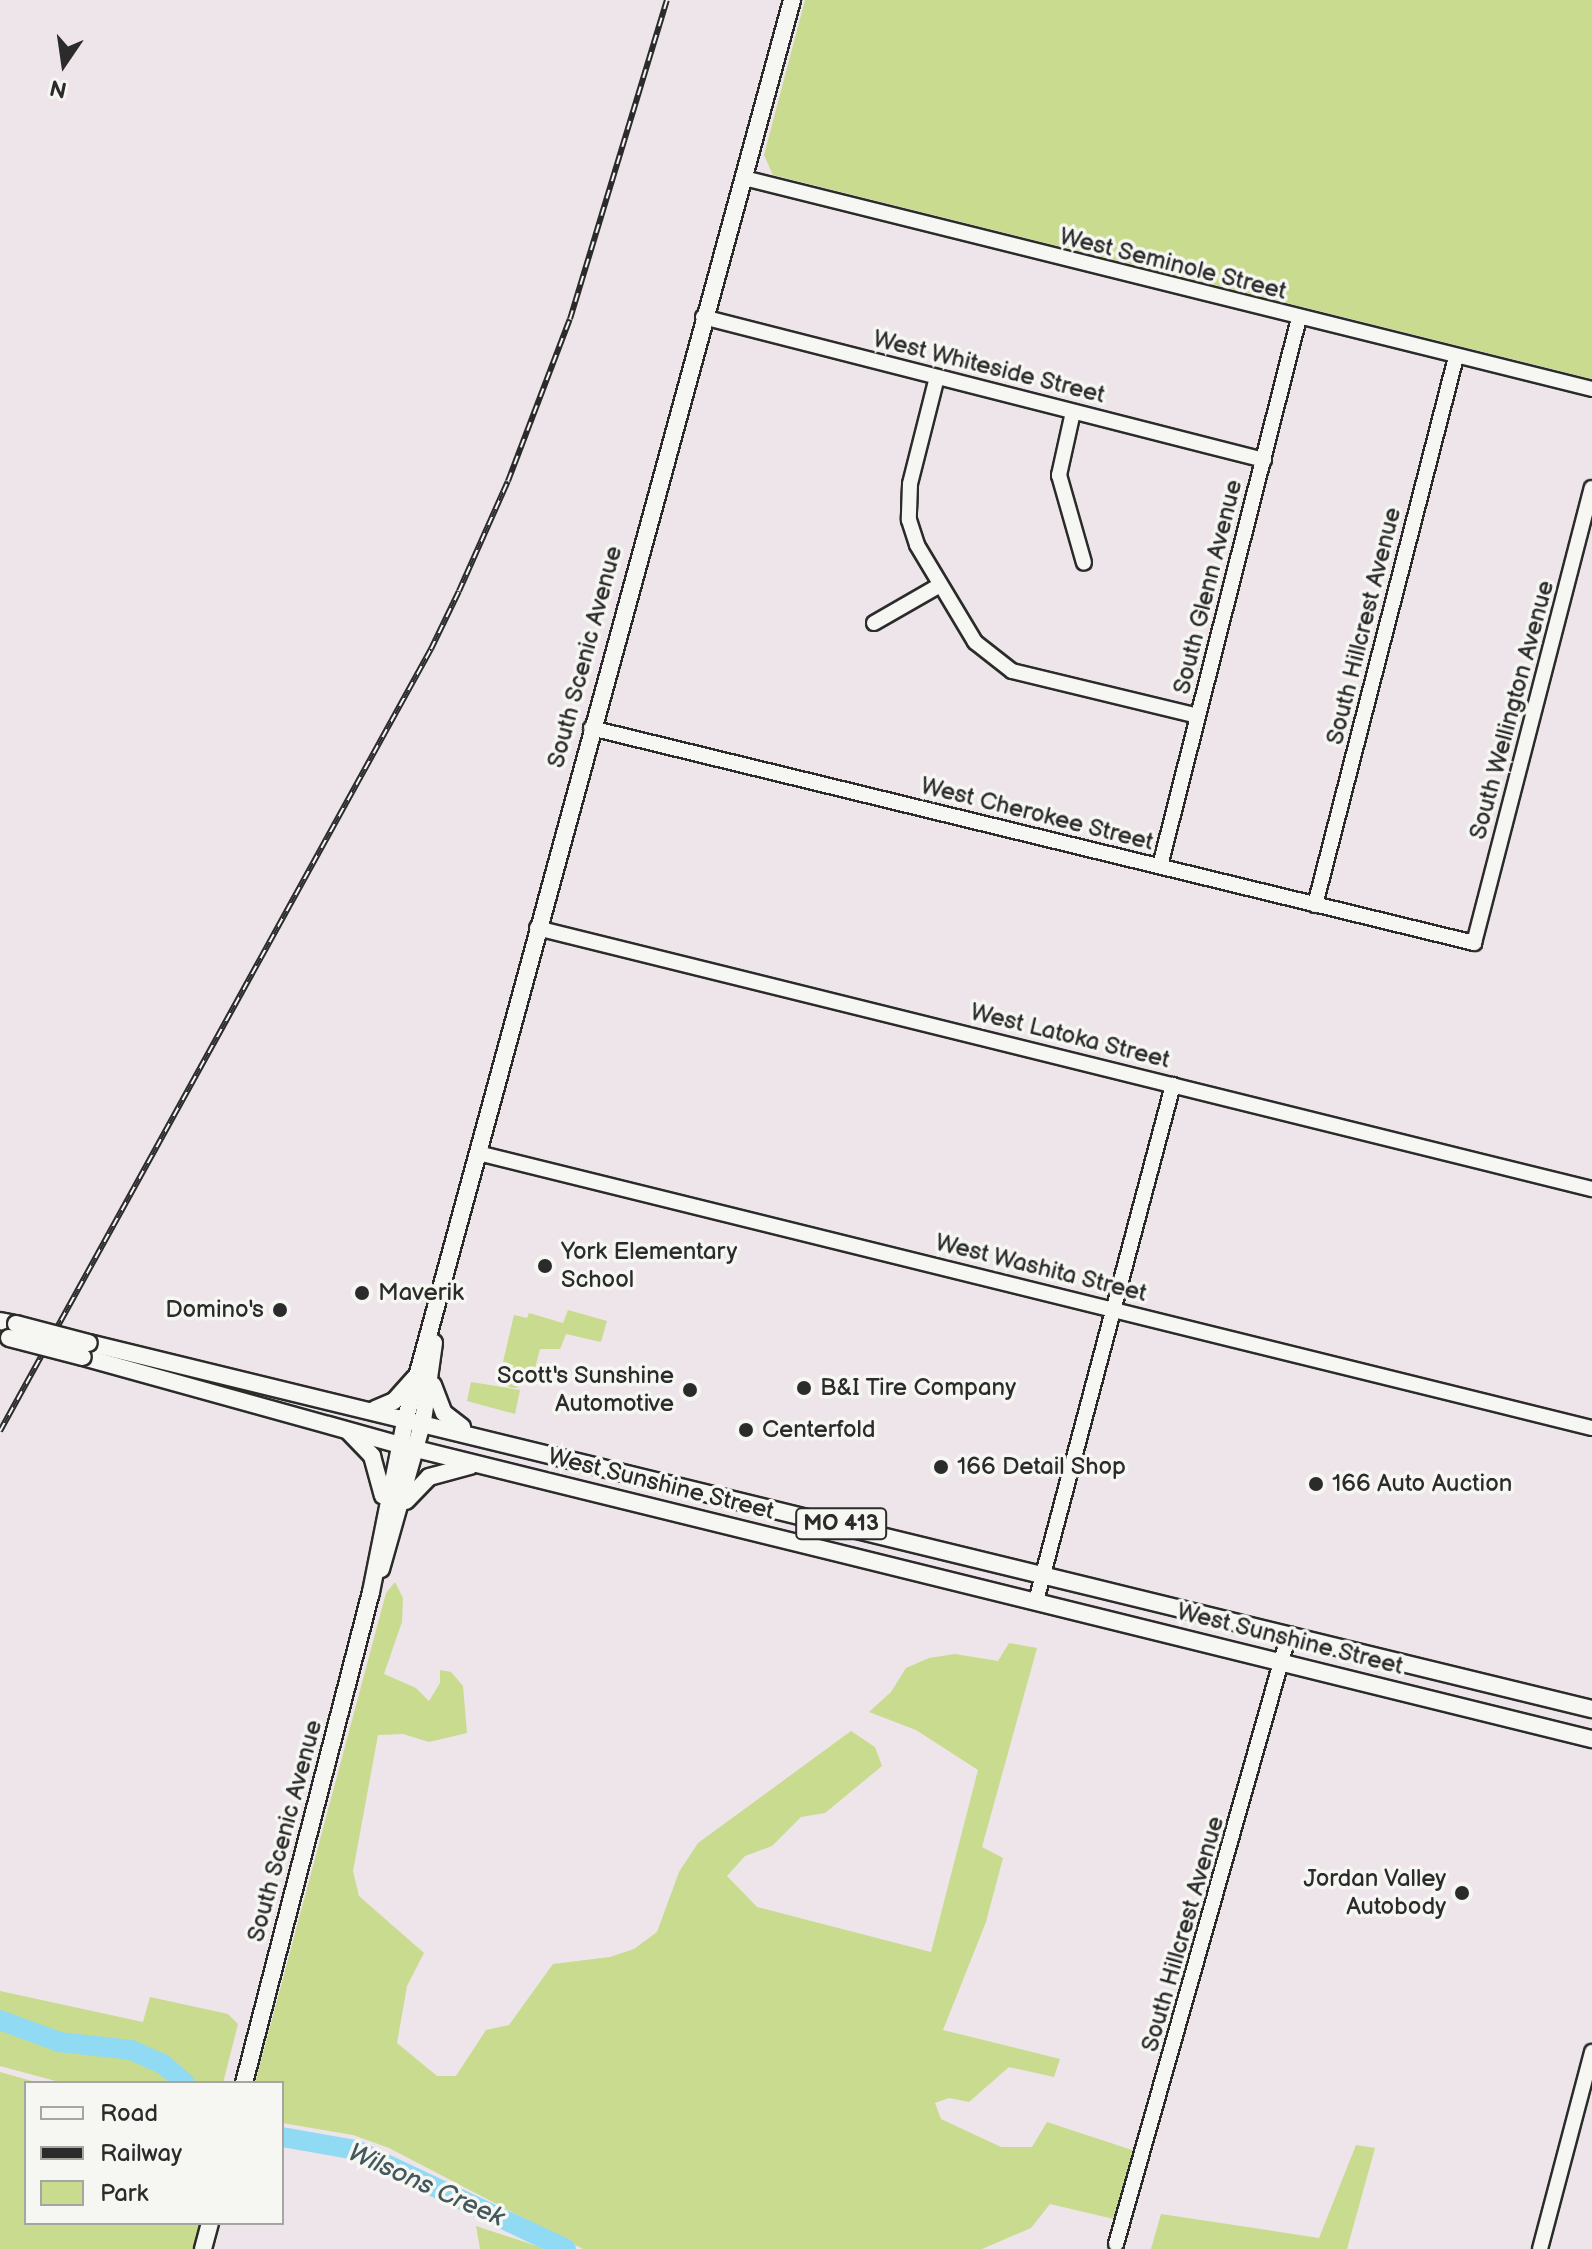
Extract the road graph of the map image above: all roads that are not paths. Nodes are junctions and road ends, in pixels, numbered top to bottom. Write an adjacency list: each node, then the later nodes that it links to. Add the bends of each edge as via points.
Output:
1 (792, 0): 2 (main road, South Scenic Avenue)
2 (744, 178): 3 (main road, South Scenic Avenue); 4 (street, West Seminole Street)
3 (703, 317): 6 (street, West Whiteside Street); 15 (main road, South Scenic Avenue)
4 (1299, 318): 5 (street, West Seminole Street); 9 (street, South Glenn Avenue)
5 (1456, 357): 7 (street, West Seminole Street); 17 (street, South Hillcrest Avenue)
6 (937, 377): 8 (street, West Whiteside Street); 12 (street, via 908,502 913,538)
7 (1592, 389)
8 (1073, 412): 9 (street, West Whiteside Street); 11 (street, via 1059,475)
9 (1264, 460): 14 (street, South Glenn Avenue)
10 (1592, 488): 19 (street, South Wellington Avenue)
11 (1084, 563)
12 (940, 585): 13 (street); 14 (street, via 975,642 1003,667)
13 (874, 623)
14 (1198, 716): 16 (street, South Glenn Avenue)
15 (591, 728): 16 (street, West Cherokee Street); 18 (main road, South Scenic Avenue)
16 (1160, 866): 17 (street, West Cherokee Street)
17 (1315, 905): 19 (street, West Cherokee Street)
18 (537, 928): 20 (street, West Latoka Street); 21 (main road, South Scenic Avenue)
19 (1474, 943)
20 (1173, 1085): 22 (street, West Latoka Street); 23 (street)
21 (478, 1153): 23 (street, West Washita Street); 26 (main road, South Scenic Avenue)
22 (1592, 1189)
23 (1113, 1308): 29 (street, West Washita Street); 35 (street)
24 (6, 1330): 25 (main road, West Sunshine Street / MO 413, bridge)
25 (86, 1350): 27 (main road, West Sunshine Street / MO 413); 30 (main road, West Sunshine Street / MO 413)
26 (426, 1375): 27 (main road, via 394,1401); 28 (main road, South Scenic Avenue); 31 (main road, via 444,1413)
27 (366, 1408): 28 (main road, West Sunshine Street / MO 413)
28 (414, 1419): 31 (main road, West Sunshine Street / MO 413); 32 (main road, South Scenic Avenue)
29 (1592, 1428)
30 (347, 1430): 32 (main road, West Sunshine Street / MO 413); 34 (main road, via 376,1465)
31 (473, 1433): 35 (main road, West Sunshine Street / MO 413)
32 (408, 1446): 33 (main road, West Sunshine Street / MO 413); 34 (main road, South Scenic Avenue)
33 (484, 1465): 34 (main road, via 453,1467 429,1477); 36 (main road, West Sunshine Street / MO 413)
34 (392, 1511): 42 (main road, South Scenic Avenue)
35 (1043, 1574): 36 (street); 37 (main road, West Sunshine Street / MO 413)
36 (1036, 1601): 38 (main road, West Sunshine Street / MO 413)
37 (1289, 1634): 38 (street, South Hillcrest Avenue); 39 (main road, West Sunshine Street / MO 413)
38 (1282, 1662): 40 (main road, West Sunshine Street / MO 413); 44 (street, South Hillcrest Avenue)
39 (1592, 1709)
40 (1592, 1739)
41 (1592, 2052): 46 (street)
42 (245, 2081)
43 (209, 2225): 45 (main road)
44 (1116, 2244)
45 (203, 2249)
46 (1540, 2249)

